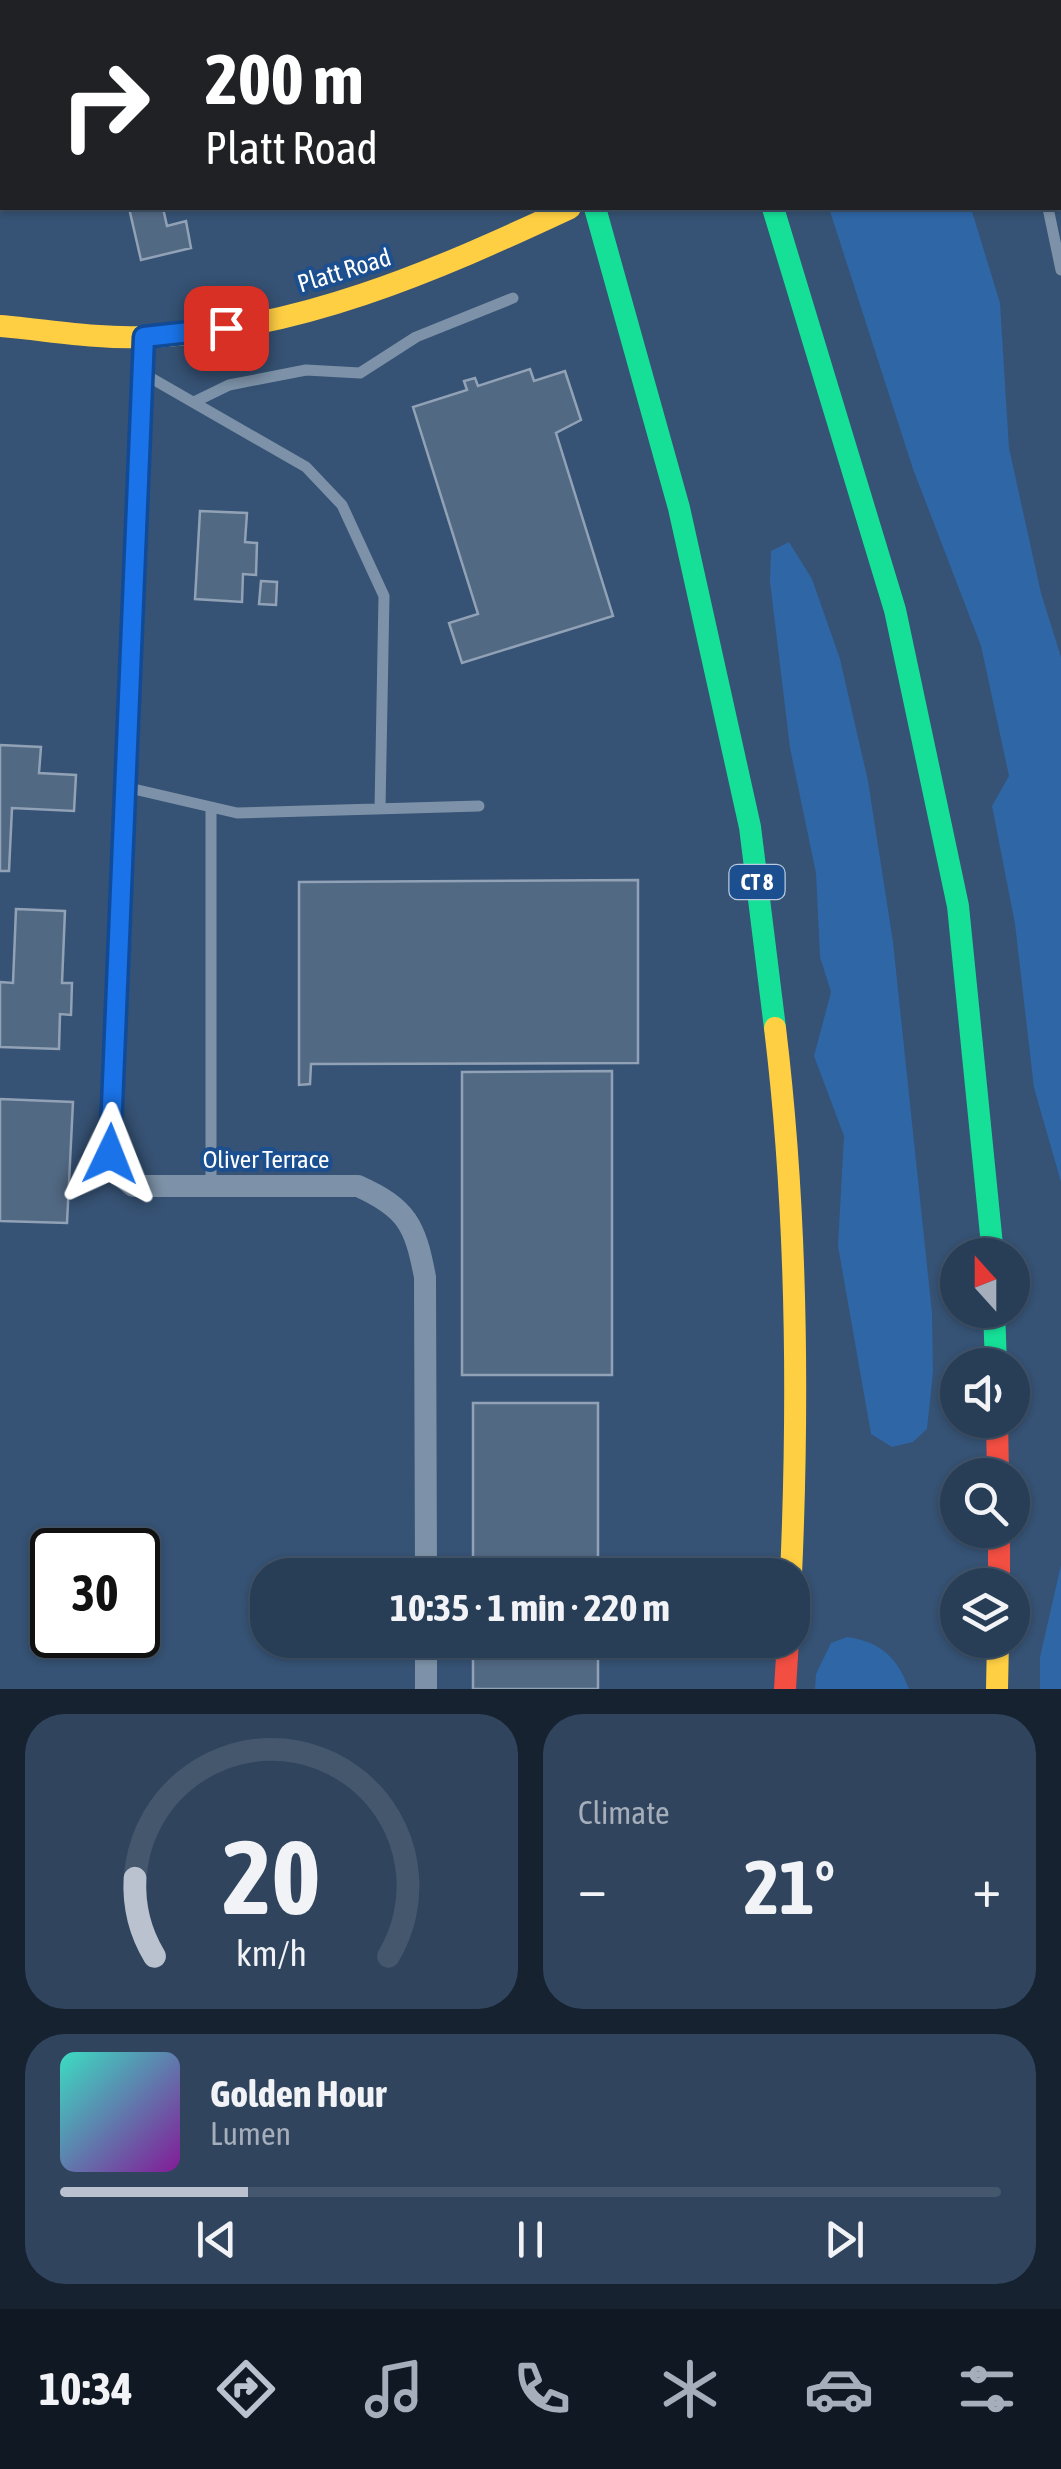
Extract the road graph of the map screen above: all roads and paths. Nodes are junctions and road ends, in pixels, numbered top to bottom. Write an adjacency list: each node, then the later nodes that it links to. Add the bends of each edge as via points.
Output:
1 (566, 210): 8 (main road, Platt Road, via 378,291 226,328)
2 (595, 210): 18 (main road, CT 8, via 679,508 750,828 789,1143 797,1444)
3 (774, 210): 16 (main road, via 895,610 958,906)
4 (1048, 210): 5 (lane)
5 (1061, 270)
6 (514, 298): 10 (lane, via 416,337 360,374 306,370 230,385)
7 (0, 326): 8 (main road, Platt Road)
8 (144, 337): 9 (street, Oliver Terrace)
9 (140, 372): 10 (lane); 11 (street, Oliver Terrace)
10 (194, 402): 14 (lane, via 306,467 342,505 384,596)
11 (124, 787): 13 (lane); 15 (street, Oliver Terrace, via 110,1154 132,1186)
12 (479, 806): 14 (lane)
13 (212, 808): 14 (lane); 15 (lane)
14 (380, 809)
15 (212, 1186): 17 (street, Oliver Terrace, via 358,1186 390,1200 416,1232 426,1276)
16 (991, 1238)
17 (426, 1558)
18 (792, 1558)
19 (426, 1658): 22 (street)
20 (787, 1658): 23 (main road)
21 (998, 1658): 24 (main road)
22 (426, 1689)
23 (786, 1689)
24 (997, 1689)

